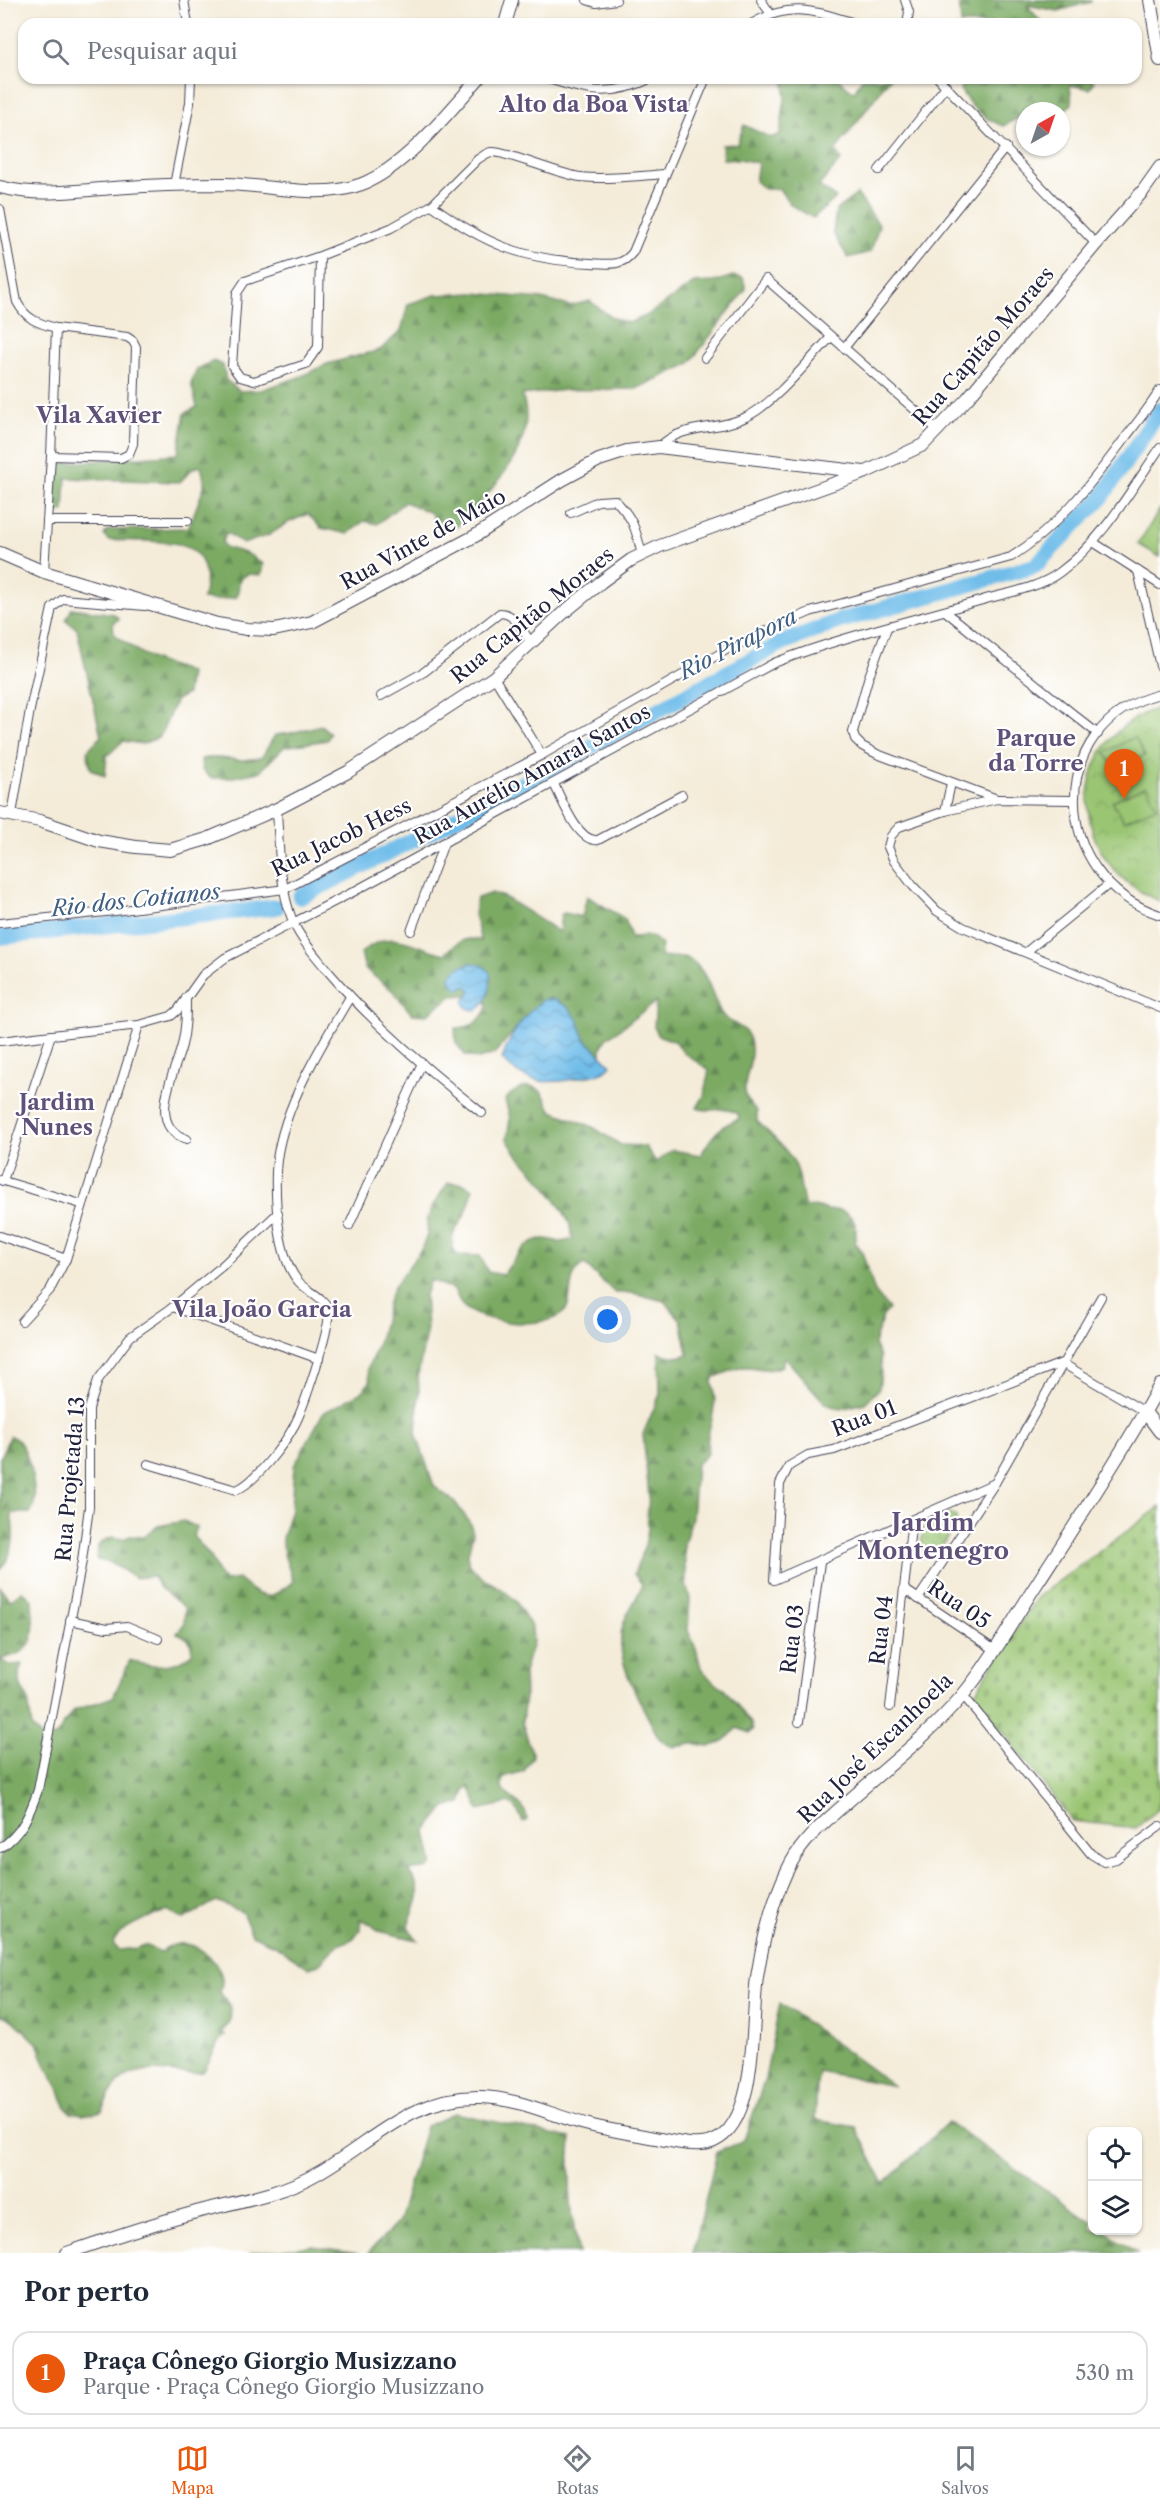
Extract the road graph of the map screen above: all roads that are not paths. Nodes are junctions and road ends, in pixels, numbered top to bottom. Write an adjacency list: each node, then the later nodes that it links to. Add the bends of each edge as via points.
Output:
1 (184, 0): 9 (street)
2 (512, 0): 10 (street)
3 (587, 0): 4 (street)
4 (616, 0)
5 (761, 0): 8 (street)
6 (905, 0): 13 (street)
7 (1150, 0): 15 (street)
8 (770, 13): 11 (street); 12 (street, via 793,8)
9 (187, 18)
10 (507, 18)
11 (761, 18)
12 (834, 18)
13 (908, 18)
14 (1160, 47): 15 (street)
15 (1160, 52): 16 (street)
16 (1160, 60)
17 (191, 84): 27 (street)
18 (474, 84): 27 (street, via 401,159 364,183 342,190)
19 (564, 84): 20 (street, via 582,90 608,91)
20 (637, 84)
21 (703, 84): 26 (street)
22 (946, 86): 23 (street); 25 (street)
23 (1006, 147): 31 (street); 35 (street)
24 (1160, 167): 31 (street, Rua Capitão Moraes)
25 (879, 170)
26 (665, 174): 29 (street, via 581,177 491,152 478,159); 29 (street, via 633,252 617,264 554,261 512,251)
27 (174, 185): 28 (street, via 55,192 17,191)
28 (0, 186)
29 (432, 205): 32 (street, via 391,228)
30 (0, 209): 33 (street, via 17,302 29,318)
31 (1096, 244): 38 (street, Rua Capitão Moraes)
32 (320, 256): 32 (street, via 245,281 237,294 232,366 240,376 254,381 306,364 314,357 318,347)
33 (56, 328): 41 (street); 41 (street, via 134,341 133,444 129,454 121,458)
34 (831, 337): 35 (street); 36 (street, via 766,279); 39 (street, via 770,400 746,417 678,433)
35 (844, 348): 38 (street)
36 (705, 358)
37 (1160, 390): 61 (street, Rua Jacob Hess, via 1058,520 1036,542 1011,557 810,612 779,625 728,649)
38 (939, 431): 42 (street, Rua Capitão Moraes, via 923,445)
39 (659, 447): 42 (street, Rua Vinte de Maio); 52 (street, Rua Vinte de Maio, via 599,460 476,536 312,622 274,630 247,629)
40 (1160, 448): 46 (street, Rua Aurélio Amaral Santos)
41 (51, 456): 44 (street)
42 (866, 472): 48 (street, Rua Capitão Moraes)
43 (571, 513): 48 (street, via 598,501 615,500 633,520)
44 (47, 521): 45 (street); 49 (street)
45 (188, 521)
46 (1094, 542): 50 (street); 53 (street, Rua Aurélio Amaral Santos, via 1059,573 1043,581)
47 (0, 554): 49 (street, Rua Vinte de Maio)
48 (642, 555): 55 (street, Rua Capitão Moraes, via 601,582)
49 (44, 572): 52 (street, Rua Vinte de Maio)
50 (1138, 572): 51 (street); 56 (street)
51 (1160, 585)
52 (163, 608): 69 (street, via 63,599 52,608)
53 (945, 611): 54 (street, Rua Aurélio Amaral Santos); 60 (street)
54 (886, 628): 62 (street, via 853,732 855,739 877,754); 63 (street, Rua Aurélio Amaral Santos, via 820,645 774,663)
55 (531, 643): 57 (street, Rua Capitão Moraes); 59 (street, via 513,617 500,613 424,672)
56 (1160, 666)
57 (494, 677): 61 (street); 67 (street, Rua Capitão Moraes, via 348,772)
58 (1160, 694): 60 (street, via 1123,710)
59 (381, 696)
60 (1098, 734): 66 (street, via 1081,765)
61 (542, 755): 72 (street, Rua Jacob Hess)
62 (951, 783): 65 (street); 68 (street)
63 (554, 784): 64 (street, via 579,832 592,841); 70 (street, Rua Aurélio Amaral Santos)
64 (682, 795)
65 (997, 799): 66 (street); 68 (street)
66 (1074, 800): 71 (street, via 1087,857)
67 (278, 809): 69 (street, Rua Capitão Moraes, via 170,850 99,841); 72 (street)
68 (945, 811): 77 (street, via 899,827 888,847 894,861 937,911 963,927)
69 (6, 814)
70 (444, 843): 75 (street, Rua Aurélio Amaral Santos); 76 (street)
71 (1108, 885): 73 (street, via 1132,904); 77 (street)
72 (285, 889): 74 (street, Rua Jacob Hess); 75 (street)
73 (1160, 915)
74 (0, 922)
75 (294, 923): 78 (street, via 307,946); 79 (street, Rua Aurélio Amaral Santos, via 225,958 203,975)
76 (411, 931)
77 (1026, 952): 80 (street)
78 (350, 997): 84 (street); 89 (street, via 300,1085 276,1170)
79 (186, 998): 81 (street, Rua Aurélio Amaral Santos, via 171,1016); 86 (street, via 186,1030 164,1116 168,1127)
80 (1160, 1008)
81 (139, 1025): 82 (street, Rua Aurélio Amaral Santos); 88 (street)
82 (51, 1035): 83 (street, Rua Aurélio Amaral Santos); 87 (street)
83 (0, 1041)
84 (422, 1063): 85 (street); 90 (street)
85 (482, 1113)
86 (187, 1139)
87 (1, 1181): 88 (street)
88 (81, 1204): 92 (street)
89 (278, 1213): 94 (street, Rua Projetada 13); 96 (street, via 289,1267 329,1310)
90 (349, 1226)
91 (0, 1236): 92 (street)
92 (66, 1258): 95 (street, via 51,1290)
93 (1101, 1297): 97 (street)
94 (172, 1307): 96 (street); 107 (street, Rua Projetada 13, via 130,1338 98,1380 89,1409 87,1518)
95 (22, 1321)
96 (319, 1359): 101 (street, via 296,1424 285,1442 242,1488 231,1489)
97 (1062, 1363): 99 (street); 102 (street); 104 (street, Rua 01, via 834,1450 808,1455 789,1466 780,1484 774,1580)
98 (1160, 1385): 99 (street, Rua José Escanhoela)
99 (1145, 1412): 100 (street); 109 (street, Rua José Escanhoela)
100 (1160, 1432)
101 (148, 1464)
102 (995, 1483): 103 (street); 106 (street)
103 (912, 1520): 104 (street); 105 (street, Rua 04)
104 (820, 1562): 112 (street, Rua 03)
105 (904, 1589): 106 (street, Rua 05); 111 (street, Rua 04)
106 (918, 1599): 109 (street, Rua 05)
107 (70, 1620): 108 (street, via 107,1628 127,1626); 114 (street, Rua Projetada 13, via 38,1790 23,1825)
108 (158, 1639)
109 (995, 1650): 110 (street, Rua José Escanhoela)
110 (963, 1695): 113 (street, via 1066,1825 1104,1862 1116,1859); 115 (street, Rua José Escanhoela, via 812,1834 793,1860 769,1921 759,1966 751,2069 742,2108 720,2139 704,2145 680,2143 588,2125 504,2098 455,2098 400,2117 318,2174 295,2185 186,2214)
111 (890, 1707)
112 (799, 1722)
113 (1160, 1826)
114 (0, 1848)
115 (67, 2253)

